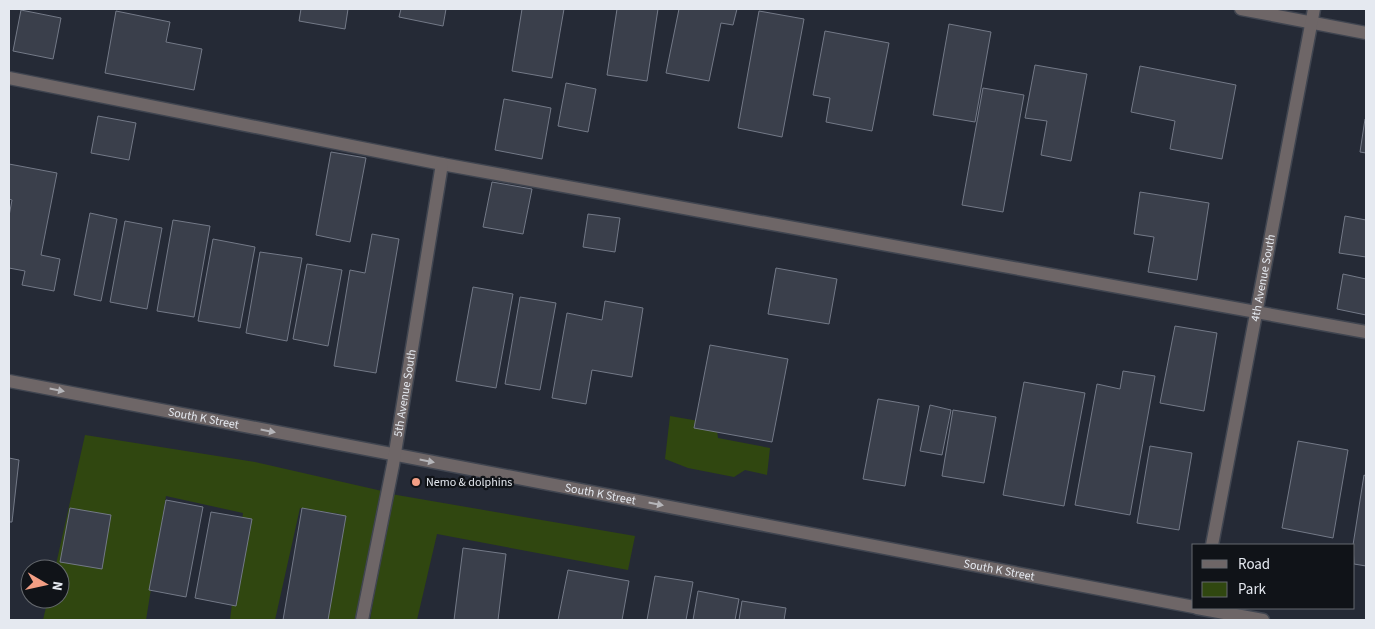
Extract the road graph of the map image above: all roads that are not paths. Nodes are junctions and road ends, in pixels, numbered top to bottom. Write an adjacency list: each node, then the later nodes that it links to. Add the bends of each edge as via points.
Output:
1 (1240, 9): 3 (street)
2 (1314, 9): 3 (street, 4th Avenue South)
3 (1312, 23): 4 (street); 7 (street, 4th Avenue South)
4 (1366, 33)
5 (9, 78): 6 (street)
6 (442, 164): 7 (street); 10 (street, 5th Avenue South)
7 (1257, 311): 8 (street); 11 (street, 4th Avenue South)
8 (1366, 332)
9 (9, 381): 10 (street, South K Street, one-way to 10)
10 (394, 455): 12 (street, South K Street, one-way to 12); 14 (street, 5th Avenue South)
11 (1212, 544)
12 (1192, 607)
13 (1203, 609): 15 (street, South K Street)
14 (362, 620)
15 (1263, 620)

